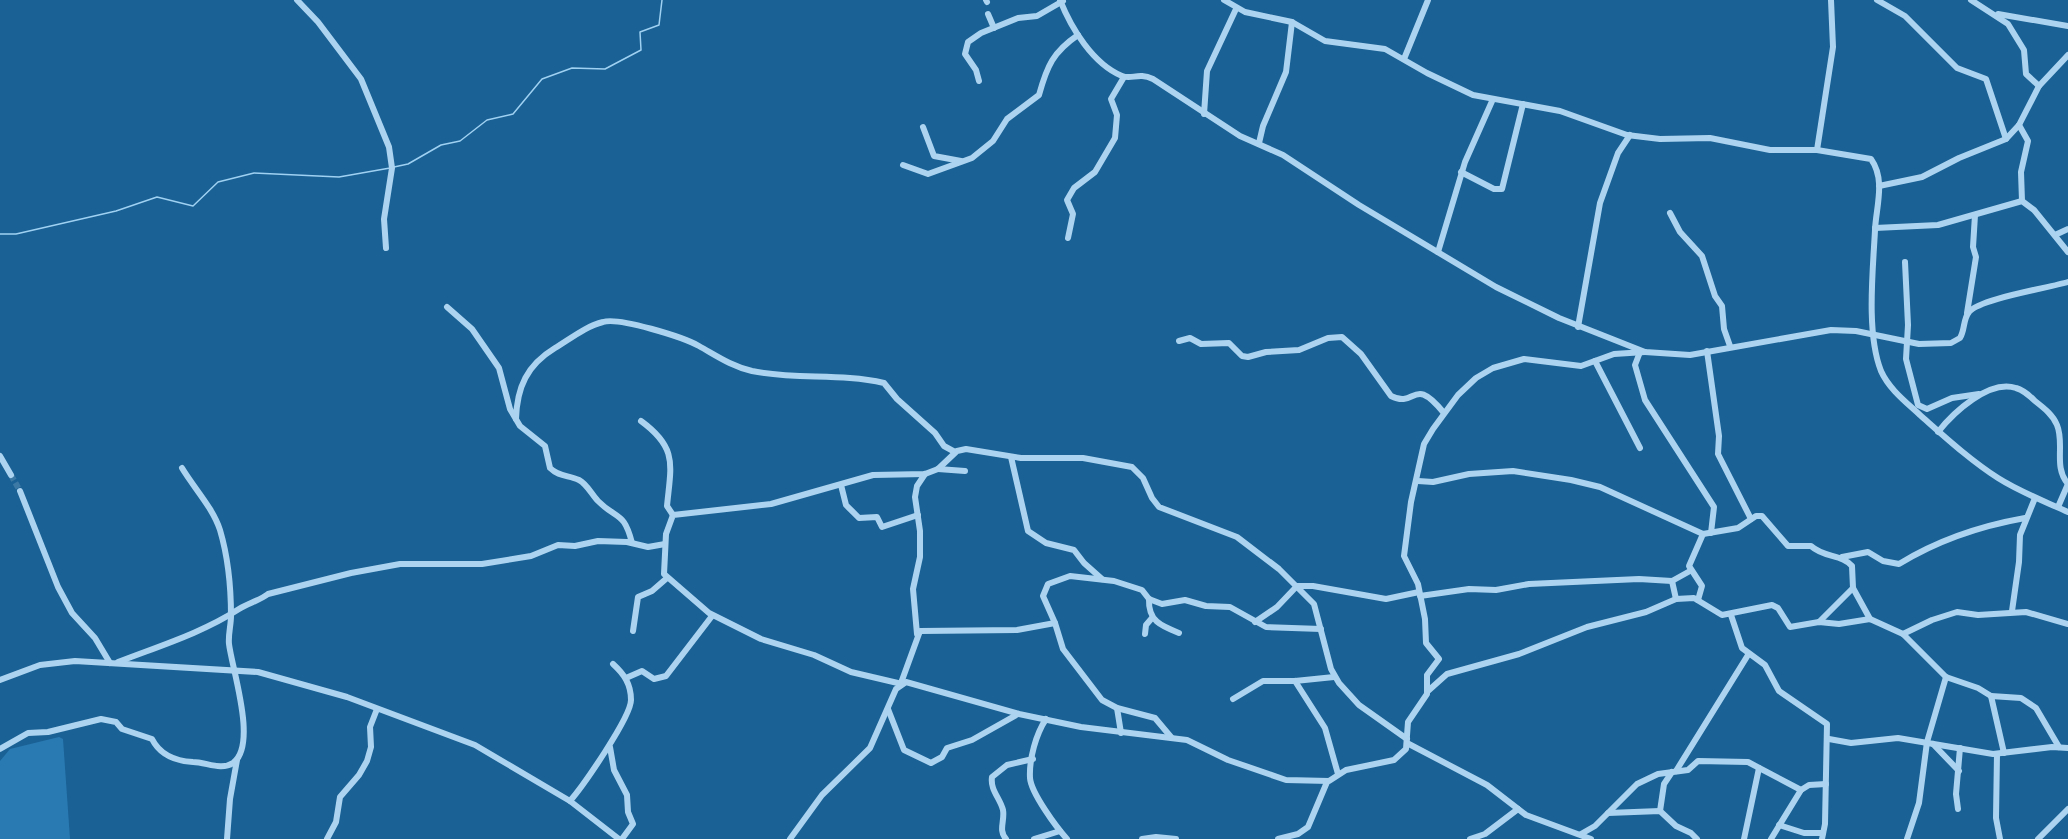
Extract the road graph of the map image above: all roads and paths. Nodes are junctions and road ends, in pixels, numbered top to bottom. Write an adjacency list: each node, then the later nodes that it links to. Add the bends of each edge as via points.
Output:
1 (297, 0): 40 (street, via 318,21 361,79 389,147 392,168 384,219)
2 (1224, 0): 8 (street)
3 (1428, 0): 16 (street)
4 (1831, 0): 28 (street, via 1833,47)
5 (1877, 0): 26 (street, via 1905,16 1957,68 1986,79)
6 (1971, 0): 10 (street)
7 (1062, 1): 13 (street, via 1037,16 1020,17); 14 (street)
8 (1236, 9): 11 (street); 22 (street, via 1207,71)
9 (988, 14): 13 (street)
10 (1995, 14): 12 (street); 19 (street, via 2008,24 2022,45 2026,74)
11 (1292, 22): 16 (street, via 1325,41 1378,46); 27 (street, via 1286,72)
12 (2068, 26)
13 (994, 28): 18 (street, via 976,36 965,48)
14 (1078, 35): 17 (street, via 1096,56); 29 (street, via 1054,55 1035,99 1007,119 985,149)
15 (2067, 56): 19 (street)
16 (1404, 59): 20 (street, via 1464,91)
17 (1124, 77): 22 (street, via 1144,74); 39 (street, via 1111,99 1117,115 1115,138 1095,172 1074,188 1066,200 1073,214)
18 (979, 81)
19 (2039, 86): 23 (street)
20 (1493, 99): 21 (street); 31 (street)
21 (1523, 104): 25 (street, via 1560,111); 31 (street, via 1502,189 1497,191)
22 (1204, 114): 27 (street)
23 (2019, 125): 26 (street); 33 (street, via 2028,141 2021,172)
24 (923, 127): 29 (street, via 934,156)
25 (1630, 135): 28 (street, via 1710,138 1770,150); 47 (street, via 1618,153 1600,203)
26 (2006, 139): 32 (street, via 1922,177)
27 (1259, 143): 41 (street)
28 (1817, 150): 32 (street, via 1871,159)
29 (964, 161): 30 (street, via 928,174)
30 (903, 165)
31 (1461, 172): 41 (street)
32 (1879, 186): 36 (street)
33 (2022, 201): 35 (street); 38 (street)
34 (1670, 213): 51 (street, via 1702,256 1722,306)
35 (1975, 215): 36 (street, via 1932,226); 46 (street, via 1976,257)
36 (1875, 228): 48 (street)
37 (2068, 229): 38 (street)
38 (2055, 235): 42 (street)
39 (1068, 238)
40 (386, 248)
41 (1437, 252): 47 (street)
42 (2068, 252)
43 (1905, 262): 50 (street)
44 (2068, 282): 46 (street, via 1984,303)
45 (447, 308): 57 (street, via 472,329 499,368)
46 (1967, 314): 50 (street, via 1963,333 1955,342)
47 (1578, 327): 53 (street)
48 (1874, 335): 50 (street); 51 (street, via 1823,331); 59 (street, via 1886,380)
49 (1179, 341): 56 (street, via 1190,338 1201,344 1228,343 1246,357 1299,350 1328,338 1342,338 1361,354 1391,396 1402,399 1428,394)
50 (1908, 341): 55 (street, via 1907,363 1919,407 1927,409 1947,399)
51 (1730, 346): 52 (street)
52 (1707, 351): 53 (street, via 1679,356); 79 (street, via 1719,434 1718,454)
53 (1643, 352): 54 (street, via 1614,354); 80 (street, via 1635,365 1645,400 1714,507)
54 (1594, 361): 56 (street, via 1575,366 1532,359 1510,362 1476,378); 60 (street)
55 (1979, 394): 59 (street); 70 (street, via 2016,388 2049,413 2058,427 2060,465)
56 (1444, 413): 69 (street, via 1426,439)
57 (516, 419): 61 (street, via 521,386 536,361 588,329 609,321 673,335 719,359 754,371 842,376 884,383 944,446); 82 (street, via 545,446 551,470 583,482 598,501 622,518)
58 (641, 421): 76 (street, via 666,444 672,477 667,506)
59 (1938, 432): 73 (street, via 1998,478)
60 (1640, 448)
61 (955, 452): 63 (street, via 966,449); 65 (street)
62 (0, 456): 68 (street)
63 (1011, 457): 87 (street, via 1028,531 1046,543 1074,550); 89 (street, via 1074,457 1132,467 1159,507 1237,537)
64 (182, 468): 97 (street, via 220,531)
65 (938, 469): 66 (street); 67 (street)
66 (965, 471)
67 (925, 474): 71 (street, via 879,475); 77 (street, via 916,490)
68 (11, 475)
69 (1418, 481): 81 (street, via 1513,471 1572,480 1600,487); 91 (street, via 1408,515 1404,556)
70 (2068, 484): 74 (street)
71 (841, 485): 76 (street, via 763,506); 77 (street, via 846,505 859,518 877,517 882,527)
72 (20, 491): 112 (street, via 58,587 72,613)
73 (2035, 498): 74 (street); 78 (street)
74 (2058, 507): 75 (street)
75 (2068, 512)
76 (673, 515): 83 (street)
77 (918, 516): 108 (street, via 920,557 913,589)
78 (2025, 518): 84 (street, via 1967,532 1899,564 1882,561 1868,552); 95 (street, via 2019,536)
79 (1751, 519): 80 (street, via 1738,528); 84 (street, via 1762,516 1788,546 1811,546 1819,554)
80 (1711, 533): 81 (street)
81 (1703, 534): 85 (street, via 1690,561)
82 (632, 543): 83 (street, via 648,547); 97 (street, via 558,545 531,556 482,564 400,564 268,594)
83 (665, 544): 86 (street)
84 (1839, 558): 90 (street, via 1852,566)
85 (1690, 571): 88 (street); 94 (street, via 1702,586)
86 (667, 578): 98 (street); 106 (street, via 638,597)
87 (1103, 579): 92 (street, via 1142,590); 103 (street, via 1070,576 1048,584 1043,596)
88 (1672, 581): 91 (street, via 1528,584); 93 (street)
89 (1297, 586): 91 (street, via 1386,599); 101 (street); 105 (street, via 1314,604)
90 (1853, 588): 100 (street); 102 (street)
91 (1420, 594): 121 (street, via 1426,643 1439,656 1427,675)
92 (1149, 599): 99 (street); 101 (street, via 1162,604 1185,600 1230,607)
93 (1676, 599): 94 (street); 121 (street, via 1519,654 1447,674)
94 (1698, 600): 96 (street, via 1717,614)
95 (2012, 611): 104 (street); 110 (street, via 1954,613)
96 (1731, 615): 102 (street, via 1772,605 1790,627); 111 (street, via 1740,645)
97 (231, 616): 112 (street, via 169,644); 114 (street, via 229,645)
98 (712, 616): 117 (street, via 666,676 654,679 642,671); 120 (street, via 851,672)
99 (1152, 618): 107 (street); 109 (street)
100 (1870, 619): 102 (street); 110 (street)
101 (1255, 622): 105 (street, via 1266,627)
102 (1819, 622)
103 (1055, 623): 108 (street, via 1017,630); 124 (street, via 1066,655 1102,700)
104 (2068, 624)
105 (1321, 629): 115 (street)
106 (633, 632)
107 (1179, 633)
108 (917, 634): 120 (street)
109 (1145, 634)
110 (1903, 634): 116 (street)
111 (1748, 655): 131 (street, via 1765,665 1779,691 1827,724); 144 (street)
112 (112, 663): 114 (street); 118 (street, via 75,661 44,665)
113 (613, 664): 117 (street)
114 (237, 672): 125 (street, via 254,671 300,683); 141 (street, via 243,718)
115 (1334, 677): 119 (street); 132 (street, via 1359,705)
116 (1946, 677): 122 (street); 133 (street)
117 (626, 678): 134 (street, via 630,706)
118 (0, 680)
119 (1295, 681): 123 (street, via 1258,683); 146 (street, via 1325,728)
120 (902, 683): 126 (street); 127 (street)
121 (1428, 691): 132 (street, via 1408,722)
122 (1991, 696): 135 (street, via 2027,701 2040,712); 139 (street)
123 (1233, 699)
124 (1116, 708): 129 (street); 130 (street, via 1155,718)
125 (377, 709): 150 (street, via 475,745); 161 (street, via 370,727 367,761 340,797 336,822)
126 (888, 709): 127 (street, via 904,750 931,763 948,748 972,740); 163 (street, via 867,753 822,795)
127 (1019, 714): 128 (street)
128 (1046, 719): 129 (street); 142 (street, via 1038,733)
129 (1121, 733): 130 (street)
130 (1171, 737): 147 (street, via 1277,778)
131 (1829, 739): 133 (street, via 1851,743 1887,738); 148 (street)
132 (1407, 741): 146 (street, via 1404,752 1394,760); 151 (street, via 1487,785)
133 (1930, 743): 136 (street); 145 (street); 175 (street, via 1919,803)
134 (609, 746): 150 (street); 162 (street, via 633,824)
135 (2059, 747): 137 (street); 139 (street)
136 (1960, 748): 140 (street); 145 (street)
137 (2068, 748)
138 (0, 749): 141 (street, via 28,734 101,719 152,739 159,752 182,761 206,762 217,767)
139 (2004, 753): 140 (street)
140 (1997, 754): 176 (street, via 1996,818)
141 (237, 759): 160 (street)
142 (1033, 759): 157 (street, via 1031,783); 164 (street, via 1007,765 992,777 1002,807)
143 (1759, 768): 144 (street, via 1746,762 1698,761 1688,770); 149 (street); 173 (street)
144 (1674, 771): 154 (street, via 1664,784); 155 (street, via 1637,784)
145 (1959, 771): 152 (street)
146 (1338, 774): 147 (street)
147 (1328, 782): 169 (street, via 1308,827)
148 (1826, 784): 149 (street); 159 (street)
149 (1801, 790): 156 (street)
150 (570, 801): 162 (street)
151 (1518, 809): 158 (street); 170 (street, via 1485,834)
152 (1958, 809)
153 (2068, 809): 177 (street)
154 (1660, 811): 155 (street); 172 (street)
155 (1608, 813): 158 (street)
156 (1779, 825): 159 (street); 174 (street)
157 (1060, 831): 165 (street); 166 (street)
158 (1581, 834): 171 (street)
159 (1822, 836)
160 (227, 839)
161 (327, 839)
162 (620, 839)
163 (790, 839)
164 (1006, 839)
165 (1034, 839)
166 (1068, 839)
167 (1142, 839): 168 (street)
168 (1176, 839)
169 (1278, 839)
170 (1470, 839)
171 (1591, 839)
172 (1697, 839)
173 (1744, 839)
174 (1771, 839)
175 (1907, 839)
176 (2000, 839)
177 (2038, 839)

